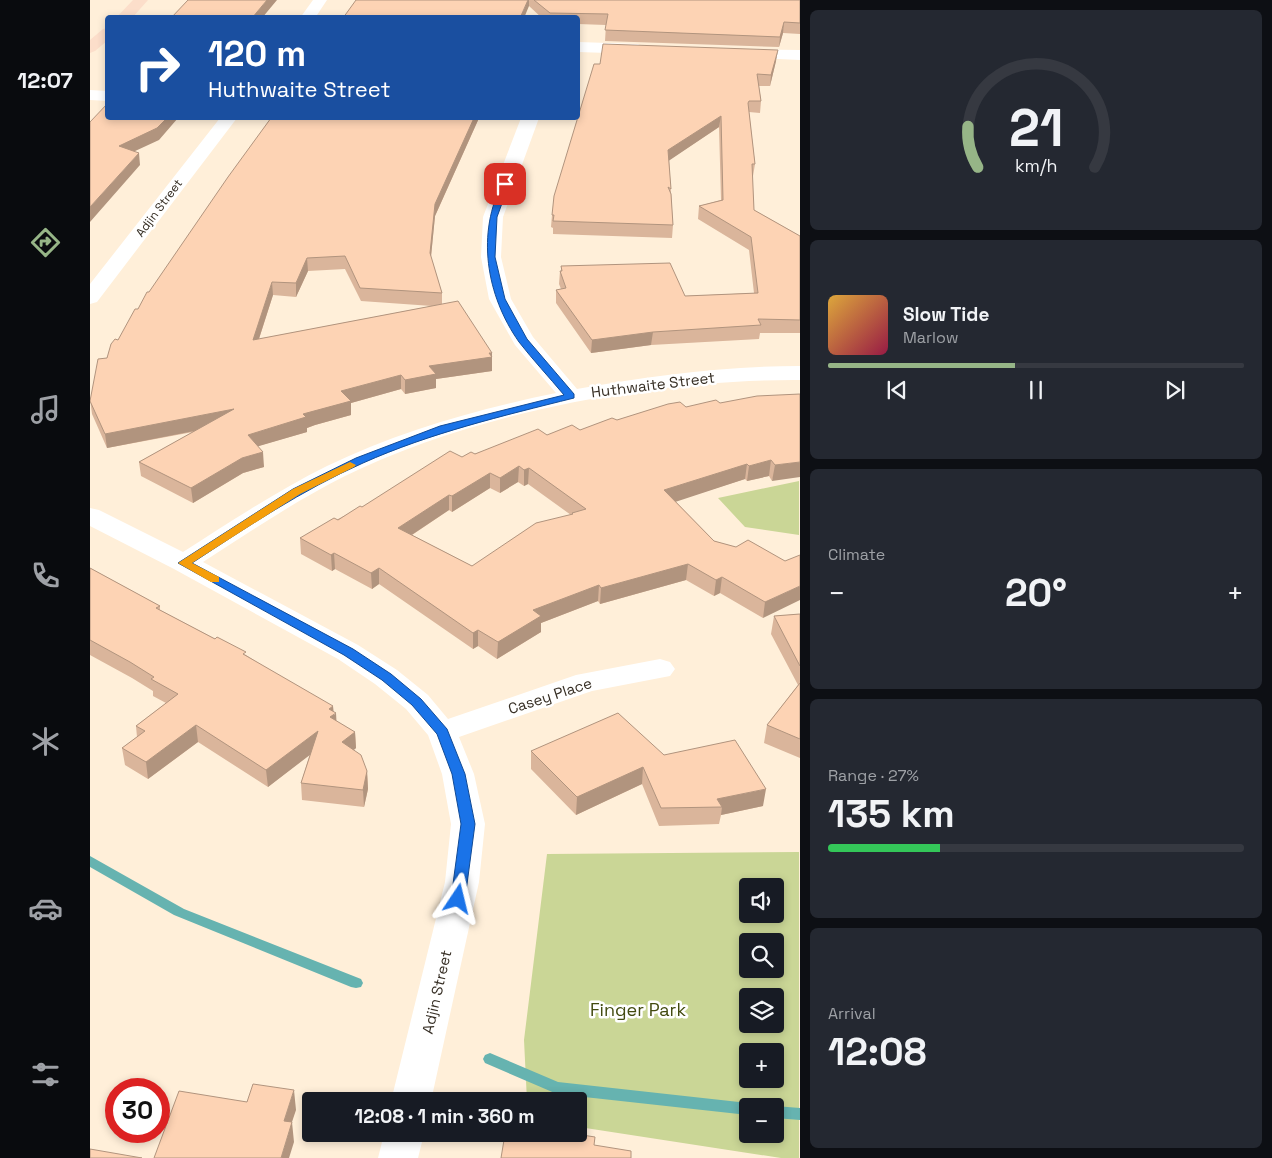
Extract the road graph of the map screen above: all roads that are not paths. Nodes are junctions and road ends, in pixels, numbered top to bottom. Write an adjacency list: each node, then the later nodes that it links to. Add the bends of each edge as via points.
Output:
1 (141, 0): 3 (main road)
2 (320, 0): 4 (street)
3 (126, 15)
4 (308, 15)
5 (105, 35): 7 (main road)
6 (580, 47): 8 (street)
7 (90, 48)
8 (654, 50)
9 (722, 53): 10 (street)
10 (800, 55)
11 (90, 95): 12 (street)
12 (105, 96)
13 (226, 120): 15 (street, Adjin Street)
14 (529, 120): 17 (street, via 493,217 490,257 500,299 523,340)
15 (90, 298)
16 (800, 373): 17 (street, Huthwaite Street, via 696,378)
17 (570, 396): 19 (street, Huthwaite Street, via 444,428 359,460 296,491)
18 (90, 516): 19 (street, Adjin Street)
19 (184, 563): 21 (street, Adjin Street, via 356,657 417,702)
20 (660, 669): 21 (street, Casey Place, via 587,682)
21 (442, 732): 22 (street, Adjin Street, via 458,774 468,824 462,882)
22 (413, 1092)
23 (402, 1142): 24 (street)
24 (398, 1158)

